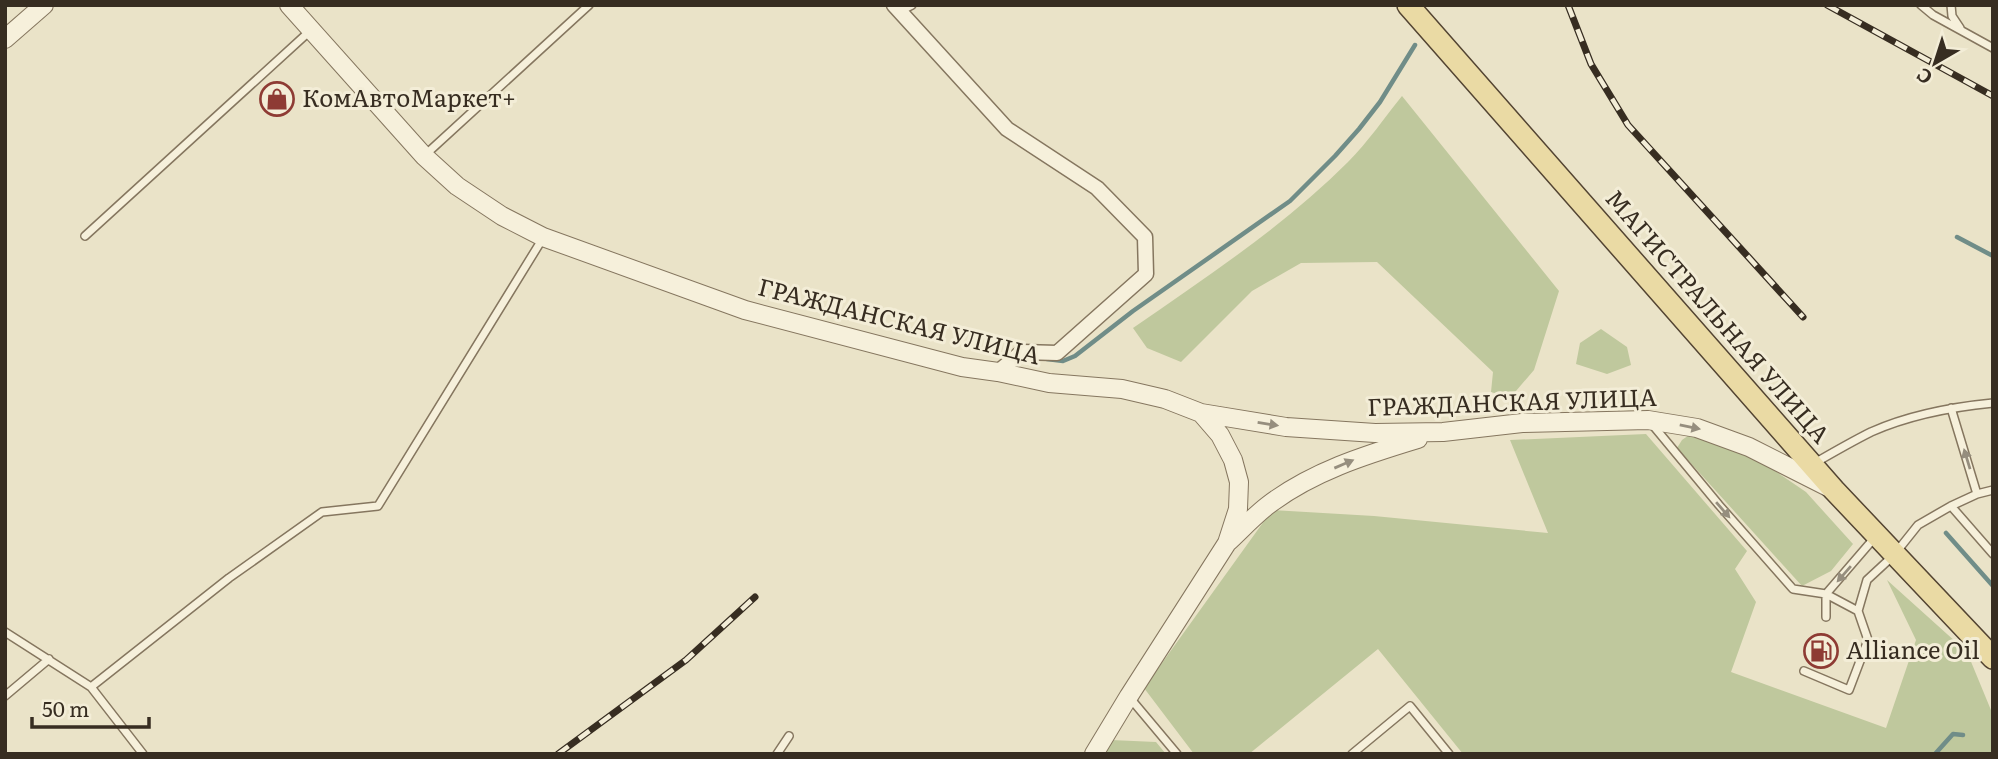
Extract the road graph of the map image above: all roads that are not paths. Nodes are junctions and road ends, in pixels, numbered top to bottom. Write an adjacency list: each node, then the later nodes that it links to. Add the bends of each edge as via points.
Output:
1 (289, 5): 8 (street, ГРАЖДАНСКАЯ УЛИЦА)
2 (589, 5): 12 (lane)
3 (1408, 5): 21 (main road, МАГИСТРАЛЬНАЯ УЛИЦА)
4 (1921, 5): 9 (lane)
5 (1951, 5): 9 (lane, via 1956,25)
6 (40, 7): 10 (street)
7 (902, 7): 15 (street, via 1007,129 1097,188 1145,237 1146,274 1057,353 1022,352)
8 (311, 29): 12 (street, ГРАЖДАНСКАЯ УЛИЦА); 13 (lane)
9 (1966, 33): 11 (lane)
10 (5, 39)
11 (1993, 48)
12 (424, 156): 14 (street, ГРАЖДАНСКАЯ УЛИЦА, via 457,186)
13 (85, 236)
14 (543, 237): 15 (street, ГРАЖДАНСКАЯ УЛИЦА, via 745,310 962,367); 37 (lane, via 378,506 322,512)
15 (998, 372): 18 (street, ГРАЖДАНСКАЯ УЛИЦА, via 1049,383 1122,389)
16 (1993, 403): 17 (lane)
17 (1951, 408): 21 (lane, via 1873,431); 24 (lane, one-way to 17)
18 (1201, 413): 20 (street, ГРАЖДАНСКАЯ УЛИЦА, one-way to 20, via 1286,427); 27 (street, via 1220,435 1239,482 1238,509)
19 (1648, 420): 20 (street, ГРАЖДАНСКАЯ УЛИЦА, via 1522,423); 22 (street, ГРАЖДАНСКАЯ УЛИЦА, one-way to 22, via 1698,428 1749,447); 30 (lane, one-way to 30, via 1793,589)
20 (1443, 432): 27 (street, one-way to 20, via 1267,506 1313,478 1369,453)
21 (1812, 465): 22 (main road, МАГИСТРАЛЬНАЯ УЛИЦА)
22 (1835, 490): 26 (main road, МАГИСТРАЛЬНАЯ УЛИЦА)
23 (1993, 490): 24 (lane)
24 (1977, 494): 25 (lane)
25 (1951, 506): 28 (lane); 29 (lane, via 1918,526)
26 (1877, 536): 29 (main road, МАГИСТРАЛЬНАЯ УЛИЦА); 30 (lane, one-way to 30)
27 (1227, 543): 39 (street)
28 (1993, 554)
29 (1895, 555): 31 (lane, via 1867,580); 34 (main road, МАГИСТРАЛЬНАЯ УЛИЦА)
30 (1826, 594): 31 (lane); 32 (lane)
31 (1858, 611): 36 (lane, via 1868,640 1849,691)
32 (1826, 617)
33 (5, 632): 35 (lane)
34 (1993, 658)
35 (49, 659): 37 (lane); 38 (lane)
36 (1804, 671)
37 (91, 687): 41 (lane)
38 (5, 696)
39 (1129, 696): 43 (street); 44 (lane)
40 (789, 736): 42 (lane)
41 (143, 754)
42 (777, 754)
43 (1094, 754)
44 (1177, 754)
45 (1352, 754): 46 (lane, via 1410,706)
46 (1449, 754)

